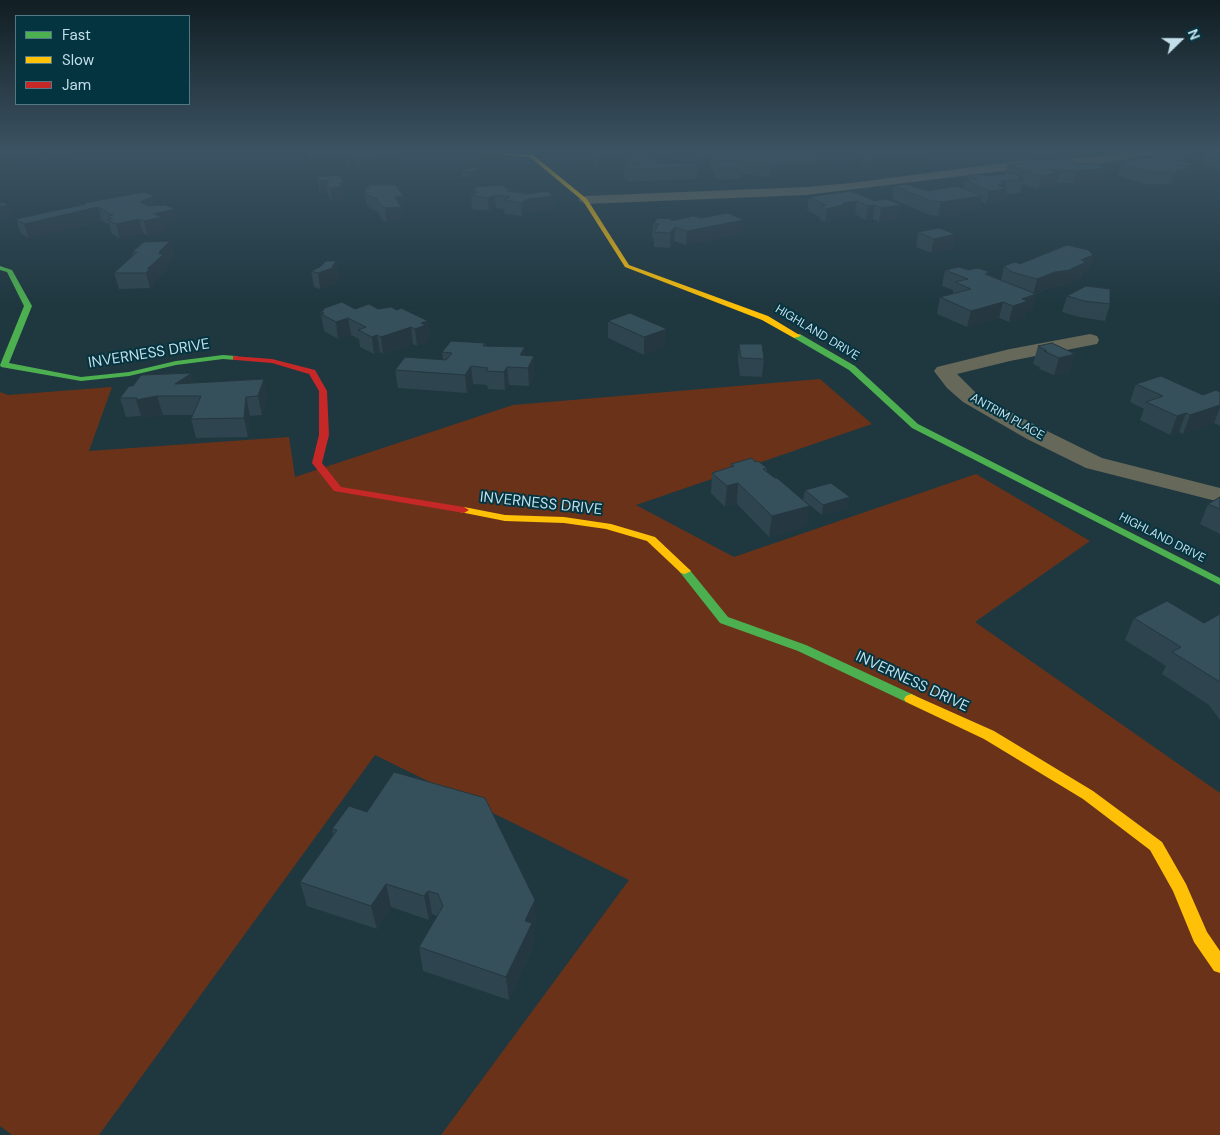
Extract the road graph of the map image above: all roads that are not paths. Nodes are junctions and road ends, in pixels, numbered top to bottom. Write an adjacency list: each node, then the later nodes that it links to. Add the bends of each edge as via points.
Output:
1 (587, 203): 5 (street, HIGHLAND DRIVE, via 627,266 765,318 852,368 915,426)
2 (0, 268): 6 (street, INVERNESS DRIVE, via 10,271 28,306 4,365 81,379 223,357 272,360 312,372 323,391 324,435 317,463 338,488 505,518 564,520 608,526 651,539 691,576 724,620 802,648 989,735 1088,795 1156,846 1180,889 1200,937)
3 (1090, 340): 4 (street, ANTRIM PLACE, via 944,370 970,398 1094,463)
4 (1220, 495)
5 (1220, 582)
6 (1220, 965)

